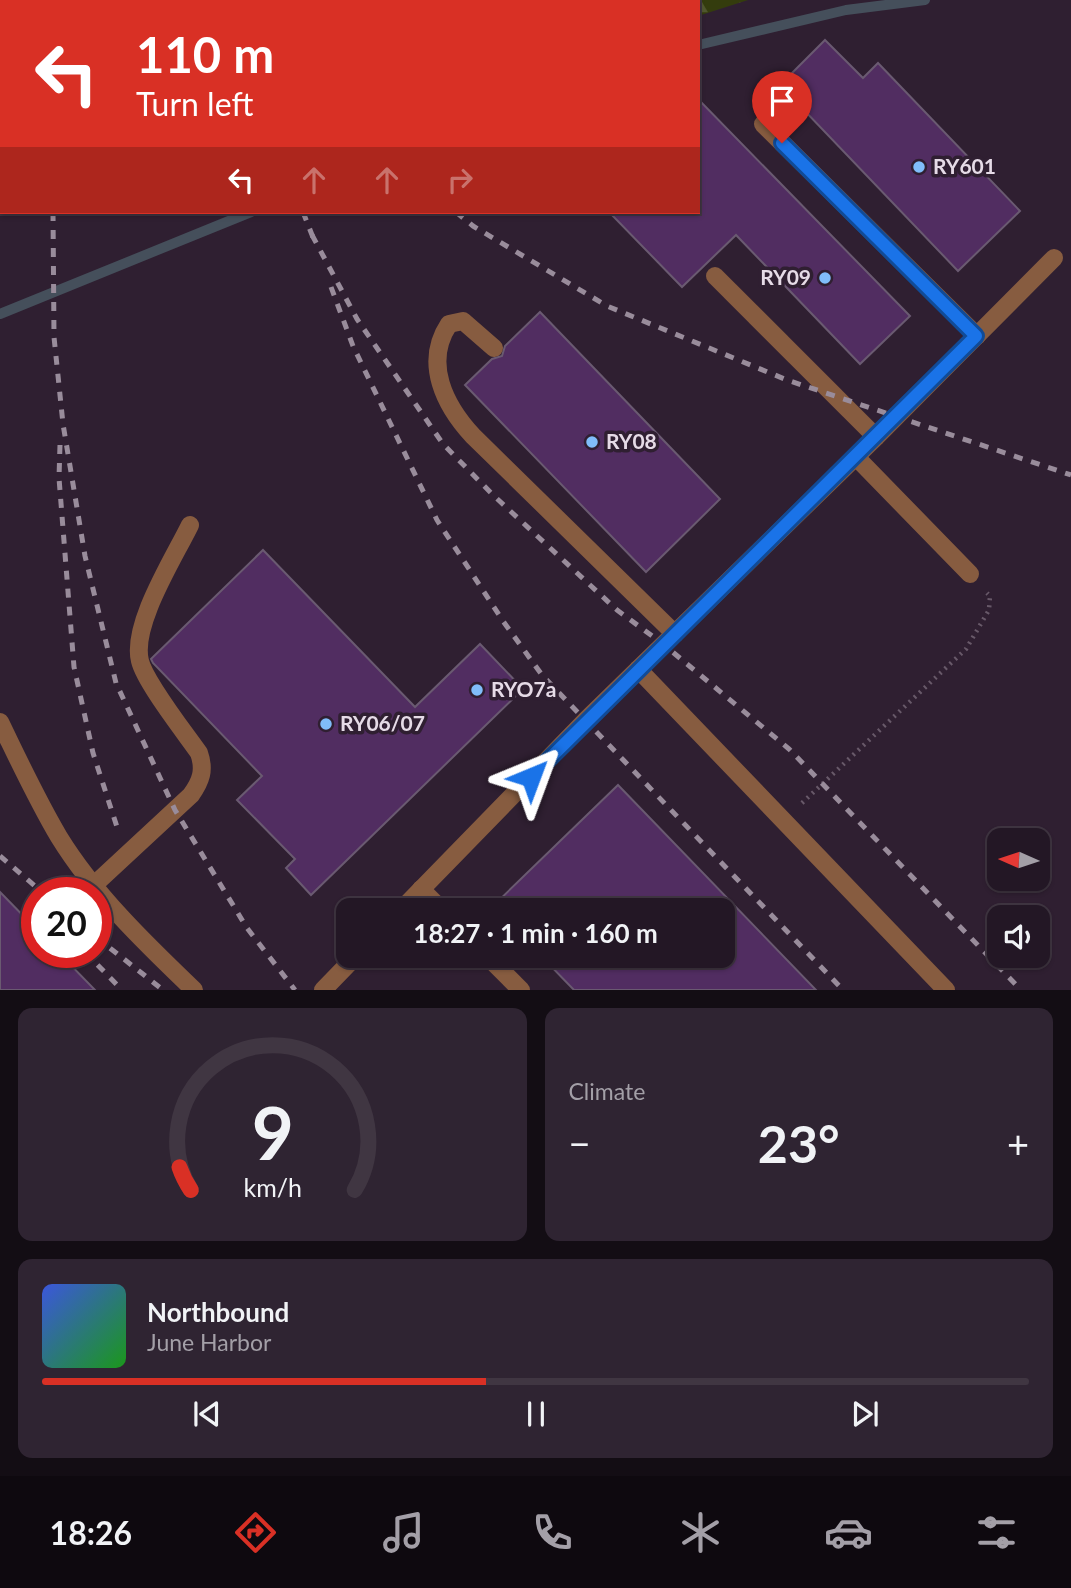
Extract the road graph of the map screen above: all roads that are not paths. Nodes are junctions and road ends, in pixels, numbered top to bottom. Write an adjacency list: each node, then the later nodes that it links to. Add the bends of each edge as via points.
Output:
1 (763, 124): 4 (lane)
2 (1054, 258): 4 (lane)
3 (715, 276): 6 (lane)
4 (976, 336): 6 (lane)
5 (494, 348): 10 (lane, via 463,321 449,324 444,331 439,378 455,415)
6 (876, 437): 7 (lane)
7 (856, 457): 9 (lane); 10 (lane)
8 (190, 525): 14 (lane, via 146,614 138,648 148,677 199,753 203,774 191,795)
9 (970, 574)
10 (675, 634): 11 (lane)
11 (638, 669): 15 (lane); 24 (lane)
12 (0, 722): 13 (lane, via 60,838)
13 (88, 877)
14 (103, 877)
15 (421, 889): 16 (lane); 17 (lane)
16 (412, 898)
17 (430, 898)
18 (112, 904): 21 (lane)
19 (344, 968): 22 (lane)
20 (499, 968): 23 (lane)
21 (194, 989)
22 (323, 989)
23 (521, 989)
24 (946, 989)

